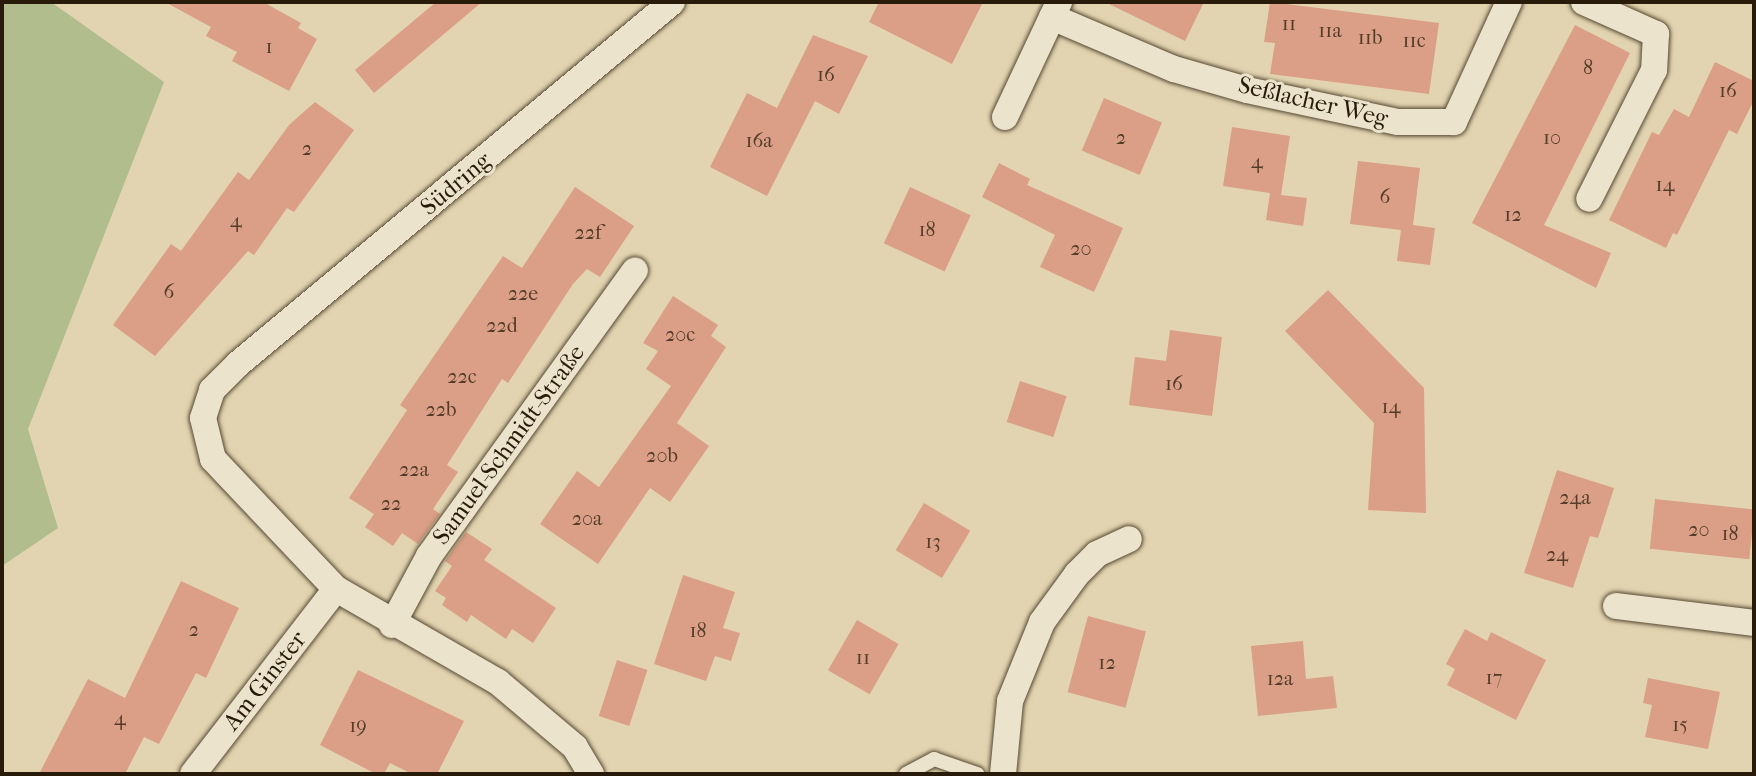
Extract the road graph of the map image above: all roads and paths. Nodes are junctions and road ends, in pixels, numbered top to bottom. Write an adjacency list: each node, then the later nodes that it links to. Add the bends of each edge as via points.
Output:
1 (1509, 2): 4 (street, Seßlacher Weg, via 1454,122 1398,122 1247,90 1174,69)
2 (1584, 2): 6 (street, via 1656,34 1654,70)
3 (662, 6): 9 (street, Südring, via 212,390 203,418 213,459)
4 (1056, 9): 5 (street)
5 (1005, 117)
6 (1589, 199)
7 (635, 270): 12 (street, Samuel-Schmidt-Straße, via 429,556)
8 (1129, 539): 17 (street, via 1097,554 1042,622 1010,701)
9 (336, 589): 12 (street); 13 (street, Am Ginster)
10 (1616, 606): 11 (street)
11 (1754, 623)
12 (392, 625): 14 (street, via 498,682 575,747)
13 (193, 774)
14 (591, 774)
15 (906, 774): 16 (lane, via 934,759)
16 (977, 774)
17 (1003, 774)

